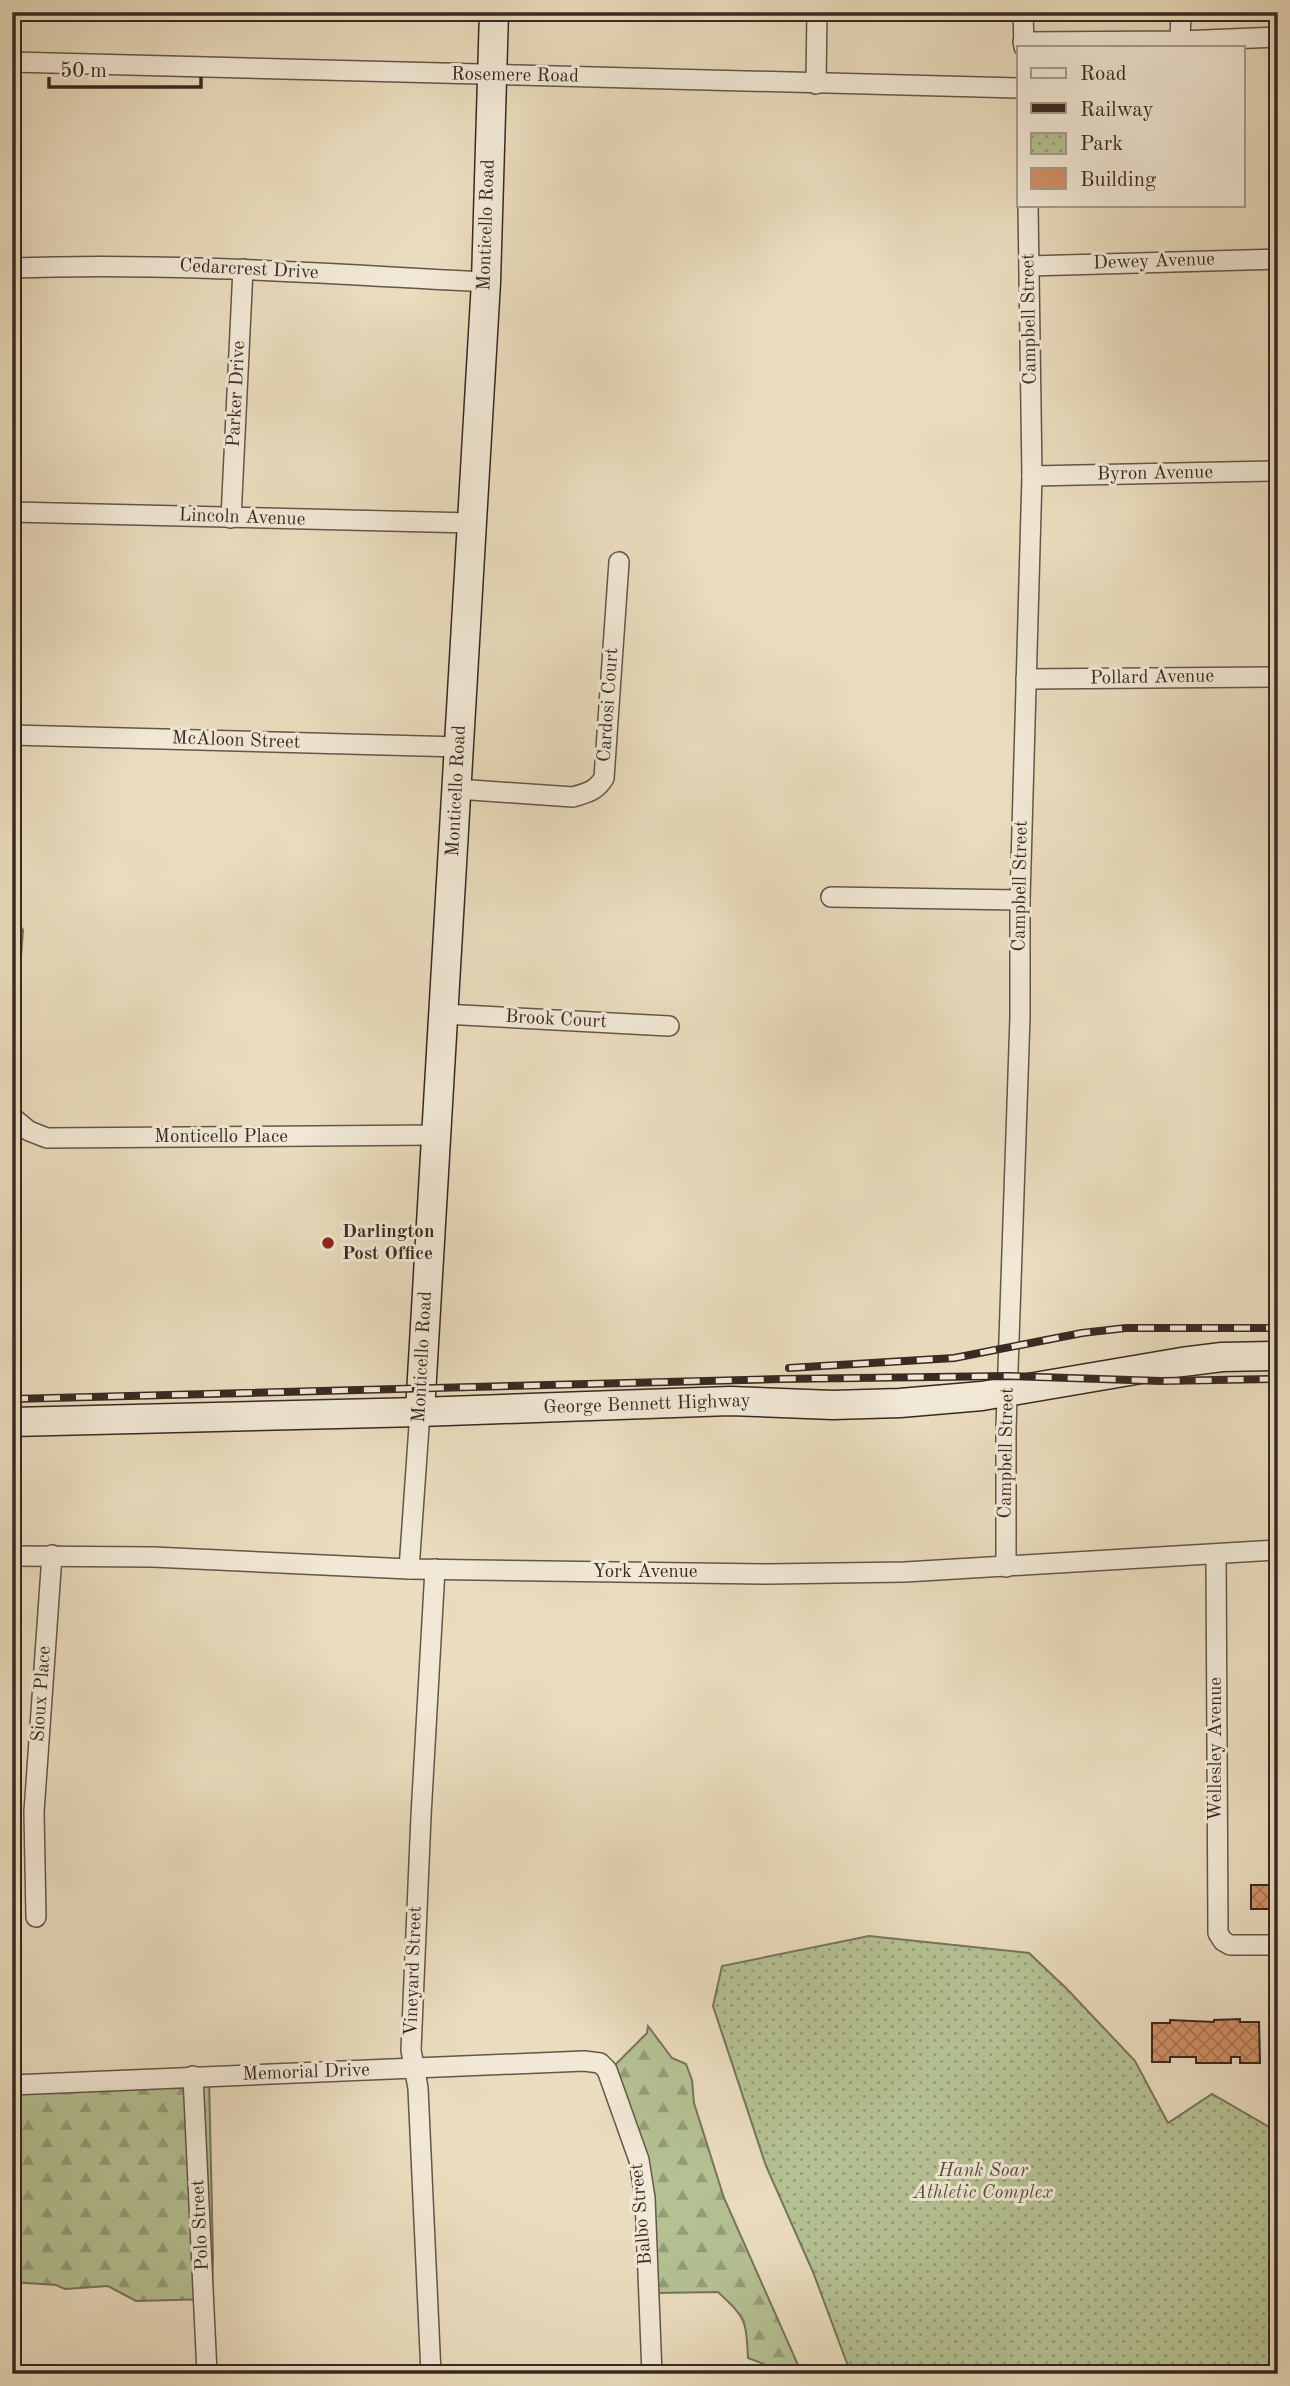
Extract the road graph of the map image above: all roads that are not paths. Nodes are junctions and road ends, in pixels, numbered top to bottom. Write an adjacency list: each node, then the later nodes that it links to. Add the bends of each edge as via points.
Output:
1 (494, 12): 9 (street, Monticello Road)
2 (817, 12): 10 (street)
3 (1023, 12): 7 (street)
4 (1181, 12): 6 (street)
5 (1278, 37): 6 (street)
6 (1180, 41): 7 (street)
7 (1023, 45)
8 (12, 62): 9 (street, Rosemere Road)
9 (492, 75): 10 (street, Rosemere Road); 17 (street, Monticello Road)
10 (816, 84): 11 (street, Rosemere Road)
11 (1017, 88)
12 (1028, 206): 14 (street, Campbell Street)
13 (1278, 259): 14 (street, Dewey Avenue)
14 (1029, 266): 19 (street, Campbell Street)
15 (12, 268): 16 (street, Cedarcrest Drive)
16 (243, 269): 17 (street, Cedarcrest Drive); 21 (street, Parker Drive)
17 (486, 282): 22 (street, Monticello Road)
18 (1278, 471): 19 (street, Byron Avenue)
19 (1032, 476): 25 (street, Campbell Street)
20 (12, 512): 21 (street, Lincoln Avenue)
21 (232, 518): 22 (street, Lincoln Avenue)
22 (472, 523): 27 (street, Monticello Road)
23 (620, 562): 28 (street, Cardosi Court, via 604,778 598,787 573,797)
24 (1278, 677): 25 (street, Pollard Avenue)
25 (1026, 679): 30 (street, Campbell Street)
26 (12, 735): 27 (street, McAloon Street)
27 (460, 747): 28 (street, Monticello Road)
28 (457, 789): 31 (street, Monticello Road)
29 (831, 897): 30 (street)
30 (1020, 900): 36 (street, Campbell Street)
31 (443, 1014): 32 (street, Brook Court); 34 (street, Monticello Road)
32 (670, 1026)
33 (12, 1117): 34 (street, Monticello Place, via 47,1138)
34 (436, 1135): 37 (street, Monticello Road)
35 (1278, 1356): 36 (street, George Bennett Highway, via 1182,1362)
36 (1008, 1391): 37 (street, George Bennett Highway, via 873,1404 730,1401); 43 (street, Campbell Street)
37 (420, 1412): 38 (street, George Bennett Highway); 44 (street, Monticello Road)
38 (12, 1422)
39 (1278, 1550): 41 (street, York Avenue)
40 (52, 1555): 42 (street, York Avenue); 44 (street, York Avenue); 46 (street, Sioux Place, via 34,1812)
41 (1216, 1555): 43 (street, York Avenue); 47 (street, Wellesley Avenue, via 1216,1923 1223,1941 1230,1945)
42 (12, 1556)
43 (1006, 1567): 45 (street, York Avenue, via 768,1574)
44 (409, 1569): 45 (street, York Avenue)
45 (435, 1569): 49 (street, Vineyard Street, via 411,2050)
46 (36, 1917)
47 (1278, 1945)
48 (600, 2063): 49 (street, Memorial Drive); 54 (street, Balbo Street, via 607,2070 641,2172)
49 (415, 2069): 50 (street, Memorial Drive); 53 (street, Vineyard Street)
50 (193, 2076): 51 (street, Memorial Drive); 52 (street, Polo Street)
51 (12, 2085)
52 (207, 2374)
53 (431, 2374)
54 (652, 2374)

